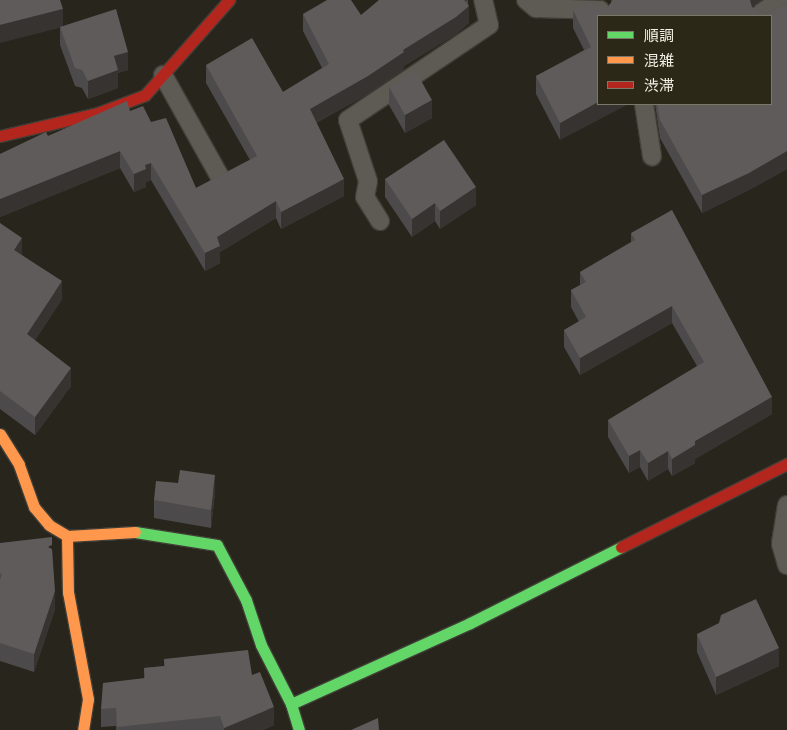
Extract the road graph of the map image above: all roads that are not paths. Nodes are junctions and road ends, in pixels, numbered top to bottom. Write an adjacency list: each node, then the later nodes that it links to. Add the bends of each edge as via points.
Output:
1 (229, 0): 7 (street)
2 (483, 0): 12 (lane, via 489,25 348,120 368,181 365,197)
3 (526, 0): 5 (lane, via 536,8 600,10)
4 (787, 2): 6 (street)
5 (602, 15)
6 (767, 15)
7 (163, 75): 9 (street, via 145,95 98,113); 11 (lane)
8 (644, 105): 10 (lane)
9 (0, 136)
10 (652, 156)
11 (219, 175)
12 (380, 221)
13 (0, 434): 16 (street, via 19,465 34,507 49,525)
14 (787, 464): 18 (street, via 470,623)
15 (787, 505): 17 (lane, via 781,544)
16 (67, 536): 18 (street, via 114,531 152,533 217,545 246,600 261,645); 19 (street, via 69,599 88,699)
17 (787, 565)
18 (291, 704): 20 (street)
19 (83, 730)
20 (299, 730)

